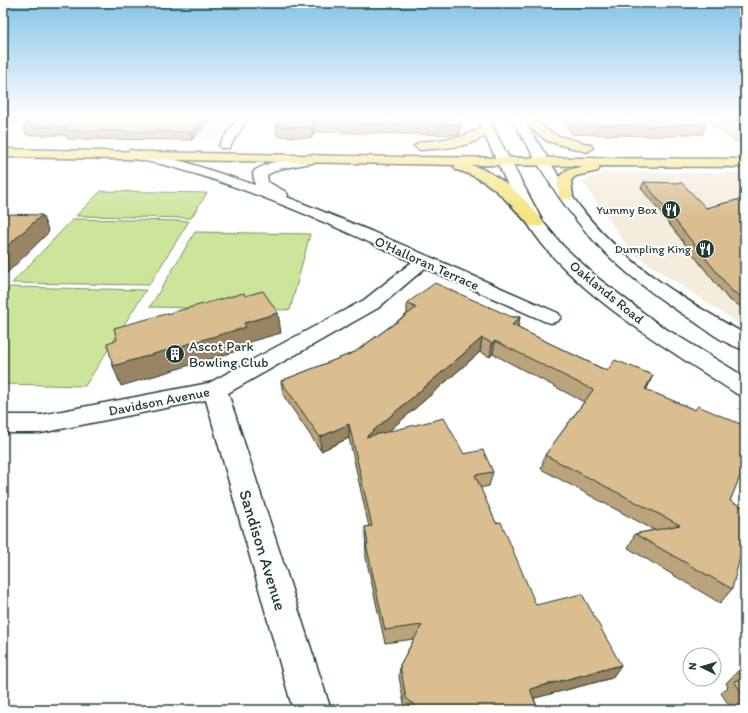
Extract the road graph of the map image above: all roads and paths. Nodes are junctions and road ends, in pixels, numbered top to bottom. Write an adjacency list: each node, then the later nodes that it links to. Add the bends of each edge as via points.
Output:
1 (60, 151): 6 (main road)
2 (141, 151): 14 (street, O'Halloran Terrace)
3 (174, 151): 7 (main road)
4 (499, 151): 9 (street, Oaklands Road)
5 (538, 151): 10 (street)
6 (3, 153)
7 (312, 159): 8 (main road); 14 (street, O'Halloran Terrace, via 275,166 260,173 261,184)
8 (403, 161): 9 (main road); 15 (main road, via 463,167 479,172 498,183)
9 (505, 162): 10 (main road); 15 (street, Oaklands Road)
10 (544, 162): 11 (main road); 13 (street)
11 (646, 163): 12 (main road); 13 (main road, via 602,166 571,173 564,179)
12 (745, 164)
13 (566, 196): 18 (street, via 584,223 640,277 690,311)
14 (304, 209): 16 (street, O'Halloran Terrace)
15 (536, 223): 19 (street, Oaklands Road, via 557,250 592,283 650,328)
16 (423, 261): 17 (street, O'Halloran Terrace); 20 (street, Davidson Avenue, via 371,304)
17 (551, 317)
18 (745, 343)
19 (745, 388)
20 (215, 390): 21 (street, Davidson Avenue, via 41,424); 22 (street, Sandison Avenue)
21 (3, 424)
22 (312, 710)

